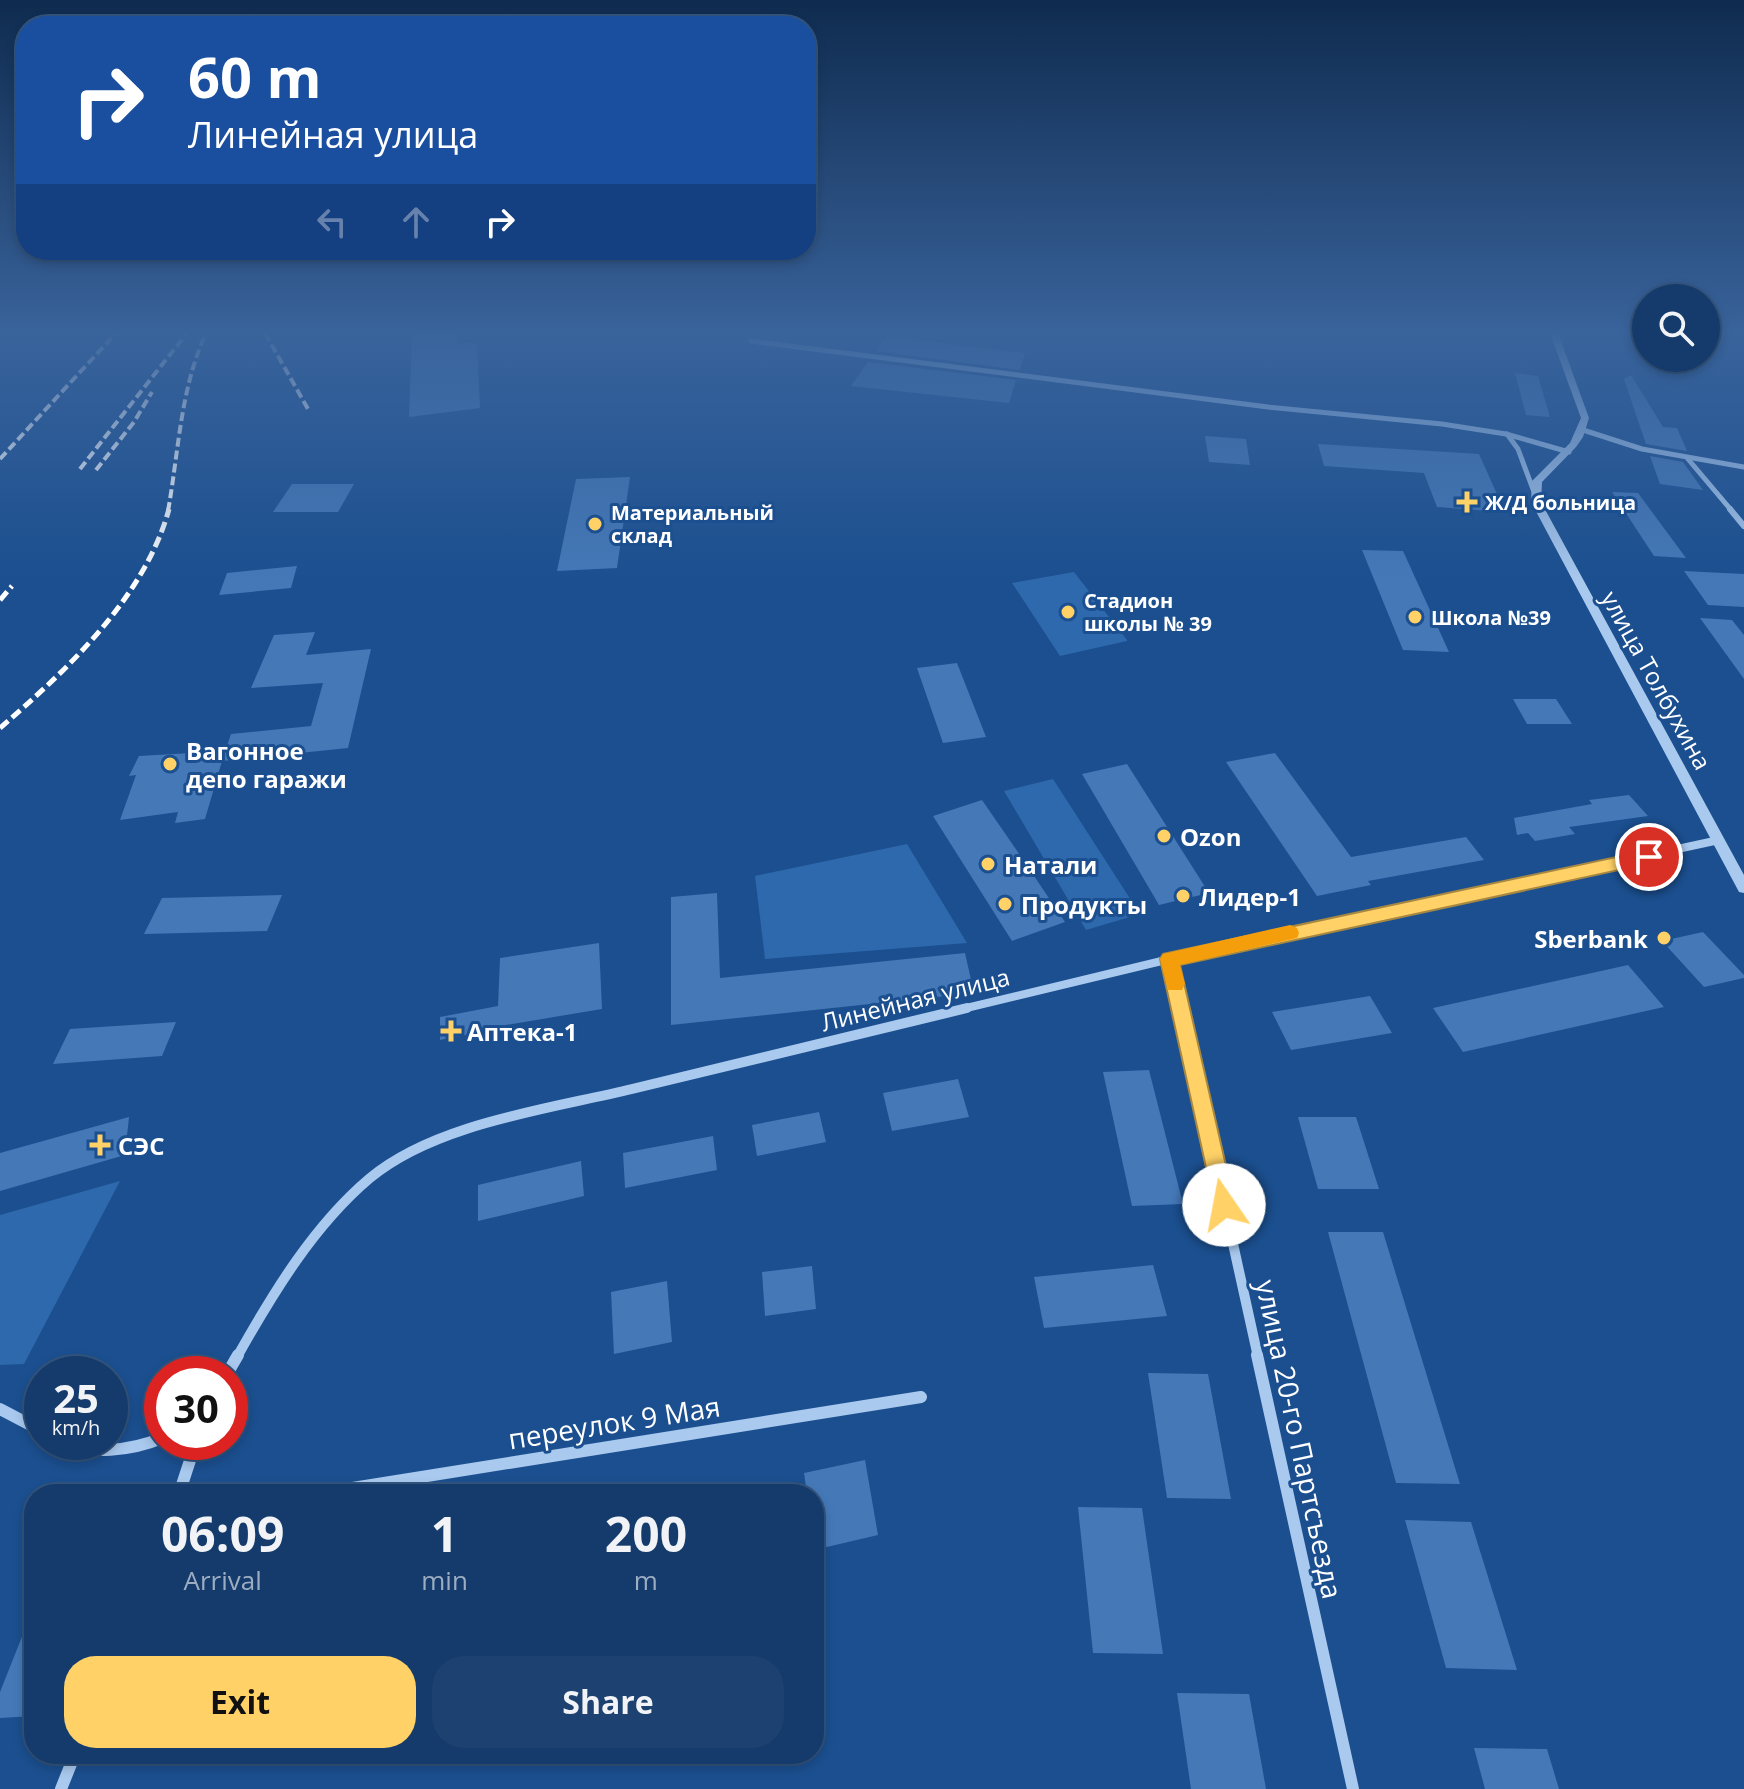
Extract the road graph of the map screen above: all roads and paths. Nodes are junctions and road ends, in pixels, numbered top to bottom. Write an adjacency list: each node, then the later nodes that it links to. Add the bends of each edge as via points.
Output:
1 (1373, 416): 4 (street)
2 (1585, 416): 3 (street)
3 (1583, 430): 5 (street); 6 (street, via 1616,444)
4 (1506, 434): 5 (street); 8 (street, улица Толбухина, via 1518,449)
5 (1569, 452): 8 (street, via 1537,481)
6 (1687, 459): 7 (street); 9 (street)
7 (1744, 467)
8 (1534, 492): 10 (street, улица Толбухина, via 1539,512)
9 (1744, 526)
10 (1719, 840): 11 (street, улица Толбухина); 13 (street, Линейная улица)
11 (1740, 874): 12 (street, улица Толбухина)
12 (1744, 888)
13 (1170, 959): 14 (street, Линейная улица, via 498,1121 442,1139 393,1161 333,1216 286,1277); 23 (street, улица 20-го Партсъезда)
14 (238, 1356)
15 (921, 1397): 20 (street, переулок 9 Мая)
16 (0, 1409): 17 (street)
17 (24, 1422)
18 (190, 1460): 19 (street)
19 (182, 1484)
20 (377, 1484)
21 (71, 1764): 22 (street)
22 (61, 1789)
23 (1353, 1789)

